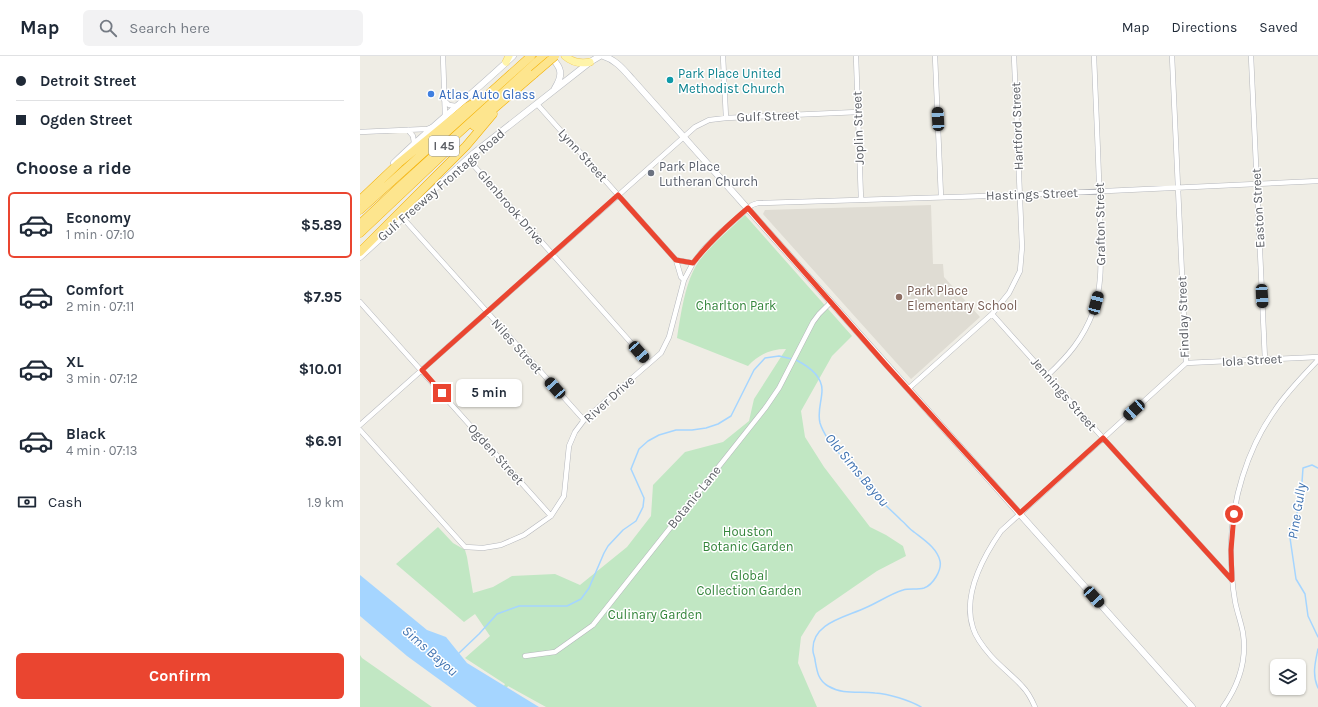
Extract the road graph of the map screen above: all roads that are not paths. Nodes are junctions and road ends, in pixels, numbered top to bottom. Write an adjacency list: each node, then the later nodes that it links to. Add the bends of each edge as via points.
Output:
1 (443, 56): 23 (street)
2 (513, 56): 17 (street)
3 (531, 56): 20 (highway, I 45)
4 (543, 56): 20 (highway, I 45)
5 (550, 56): 21 (street, via 560,72 560,78)
6 (555, 56): 20 (highway, I 45, bridge)
7 (565, 56): 18 (main road, via 585,64)
8 (601, 56): 18 (street, Gulf Freeway Frontage Road); 19 (street)
9 (616, 56): 19 (street)
10 (723, 56): 29 (street)
11 (856, 56): 27 (street, Joplin Street)
12 (935, 56): 44 (street)
13 (1014, 56): 42 (street, Hartford Street)
14 (1094, 56): 40 (street, Grafton Street)
15 (1172, 56): 38 (street, Findlay Street)
16 (1251, 56): 37 (street, Easton Street)
17 (508, 59): 26 (street)
18 (590, 62): 21 (street, Gulf Freeway Frontage Road)
19 (619, 64): 33 (street)
20 (529, 68): 22 (highway, I 45); 24 (highway, I 45); 50 (highway, I 45)
21 (552, 92): 25 (street, Gulf Freeway Frontage Road)
22 (488, 96): 45 (highway, via 467,107 399,163); 48 (highway, I 45)
23 (444, 100): 26 (street, via 449,105); 28 (street)
24 (505, 100): 51 (highway, I 45, via 470,129); 52 (highway, via 474,138)
25 (537, 104): 35 (street, Gulf Freeway Frontage Road); 41 (street, Lynn Street)
26 (456, 106): 28 (street)
27 (858, 112): 29 (street, Gulf Street); 46 (street, Joplin Street)
28 (445, 116): 30 (street)
29 (726, 118): 33 (street, Gulf Street, via 701,123)
30 (432, 127): 31 (street); 34 (street)
31 (408, 130): 32 (street); 34 (street, via 413,136)
32 (360, 132)
33 (683, 137): 41 (street, Gulf Street); 47 (street)
34 (414, 143): 39 (street)
35 (468, 159): 49 (street, Gulf Freeway Frontage Road); 53 (street, Glenbrook Drive)
36 (1318, 181): 37 (street, Hastings Street)
37 (1257, 184): 38 (street, Hastings Street); 63 (street, Easton Street)
38 (1179, 188): 40 (street, Hastings Street); 65 (street, Findlay Street)
39 (363, 191): 43 (street)
40 (1099, 191): 42 (street, Hastings Street); 67 (street, Grafton Street, via 1101,275 1098,294 1093,312 1080,339 1066,358)
41 (618, 195): 53 (street, Gulf Street); 55 (street, Lynn Street)
42 (1020, 195): 44 (street, Hastings Street); 61 (street, Hartford Street, via 1020,271 1009,293)
43 (360, 196)
44 (941, 197): 46 (street, Hastings Street)
45 (360, 200)
46 (862, 200): 47 (street, Hastings Street, via 758,203)
47 (748, 208): 56 (street, River Drive, via 722,231); 59 (street)
48 (360, 210)
49 (402, 217): 54 (street, Gulf Freeway Frontage Road); 60 (street, Niles Street)
50 (360, 224)
51 (360, 233)
52 (360, 252)
53 (552, 254): 60 (street, Gulf Street); 64 (street, Glenbrook Drive)
54 (360, 258)
55 (676, 260): 56 (street); 57 (street, Lynn Street)
56 (693, 263): 57 (street, River Drive)
57 (684, 280): 64 (street, River Drive, via 669,337 661,353)
58 (360, 302): 66 (street, Ogden Street)
59 (831, 302): 68 (street); 76 (street, Botanic Lane, via 810,328 779,388 762,412 592,625 555,652)
60 (487, 312): 66 (street, Gulf Street); 69 (street, Niles Street)
61 (992, 314): 67 (street, Jennings Street); 68 (street, Hartford Street)
62 (1318, 358): 63 (street, Iola Street); 75 (street, via 1274,411 1252,451 1234,514)
63 (1265, 360): 65 (street, Iola Street)
64 (649, 363): 69 (street, River Drive)
65 (1186, 363): 72 (street, Findlay Street)
66 (422, 370): 70 (street, Gulf Street); 74 (street, Ogden Street)
67 (1048, 375): 72 (street, Jennings Street)
68 (908, 390): 73 (street)
69 (584, 420): 74 (street, River Drive, via 569,446 564,496)
70 (360, 425)
71 (360, 430): 74 (street, River Drive, via 465,547 501,545 524,535)
72 (1103, 438): 73 (street, Findlay Street); 75 (street, Jennings Street)
73 (1020, 513): 77 (street, Findlay Street, via 1001,531 983,561 974,584 971,618 980,642 1028,693); 78 (street)
74 (551, 516)
75 (1232, 580): 79 (street, via 1243,634 1243,651 1241,673)
76 (525, 656)
77 (1035, 707)
78 (1192, 707)
79 (1223, 707)

